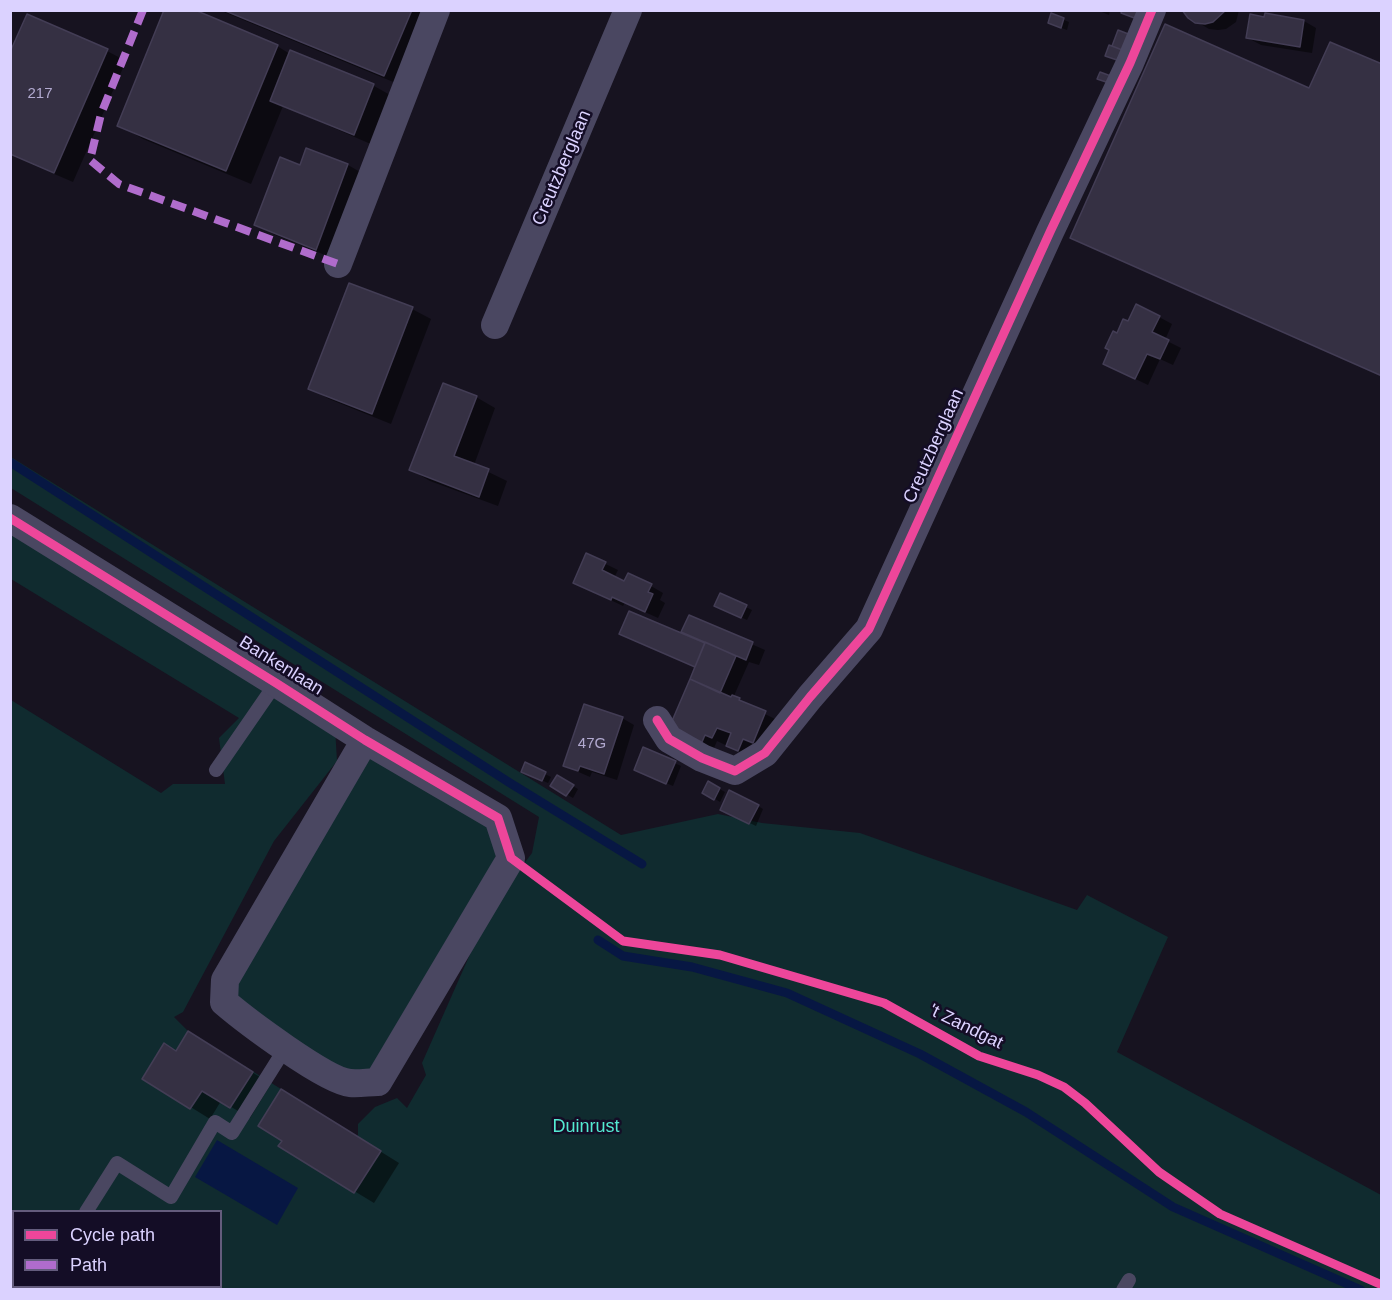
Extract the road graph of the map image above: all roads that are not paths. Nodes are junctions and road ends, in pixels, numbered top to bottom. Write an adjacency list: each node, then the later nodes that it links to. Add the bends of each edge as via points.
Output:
1 (436, 10): 4 (street)
2 (628, 10): 5 (street, Creutzberglaan)
3 (1152, 10): 8 (street, Creutzberglaan, via 869,629 765,753 735,771 669,739)
4 (338, 264)
5 (495, 324)
6 (10, 518): 7 (street, Bankenlaan)
7 (276, 683): 9 (street, Bankenlaan); 10 (lane)
8 (657, 720)
9 (365, 740): 11 (street, Bankenlaan, via 225,980 224,1002); 11 (street, Bankenlaan, via 498,818 511,858 378,1082 349,1083 328,1075)
10 (216, 770)
11 (286, 1047): 12 (lane, via 232,1132 215,1122 171,1197 117,1163)
12 (87, 1210)

